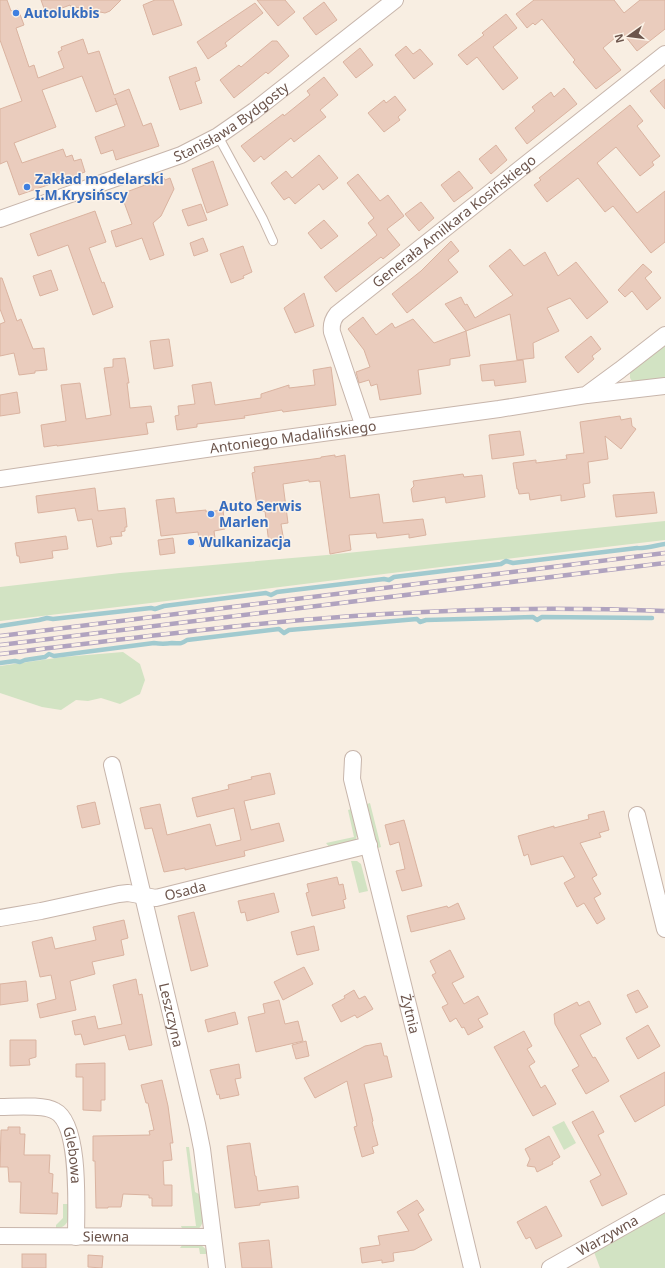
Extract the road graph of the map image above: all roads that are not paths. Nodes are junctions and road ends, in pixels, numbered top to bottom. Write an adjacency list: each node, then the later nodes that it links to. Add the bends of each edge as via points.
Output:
1 (395, 0): 3 (street, Stanisława Bydgosty)
2 (665, 54): 9 (street, Generała Amilkara Kosińskiego, via 333,319 332,332)
3 (218, 136): 4 (street, Stanisława Bydgosty, via 180,155); 5 (lane)
4 (0, 219)
5 (273, 241)
6 (665, 335): 8 (street, Antoniego Madalińskiego)
7 (665, 386): 8 (street, Antoniego Madalińskiego)
8 (586, 395): 9 (street, Antoniego Madalińskiego)
9 (364, 427): 10 (street, Antoniego Madalińskiego)
10 (0, 479)
11 (353, 759): 14 (street, Żytnia, via 352,779)
12 (112, 766): 15 (street, Leszczyna)
13 (637, 815): 17 (street)
14 (369, 845): 15 (street, Osada, via 160,897); 24 (street, Żytnia)
15 (143, 896): 16 (street, Osada, via 120,894); 22 (street, Leszczyna, via 202,1149)
16 (0, 918)
17 (665, 929)
18 (0, 1106): 21 (street, Glebowa, via 47,1108 55,1111 65,1121 76,1172)
19 (665, 1204): 25 (street, Warzywna)
20 (0, 1236): 21 (street, Siewna)
21 (76, 1237): 22 (street, Siewna)
22 (213, 1237): 23 (street, Leszczyna)
23 (217, 1268)
24 (472, 1268)
25 (550, 1268)

